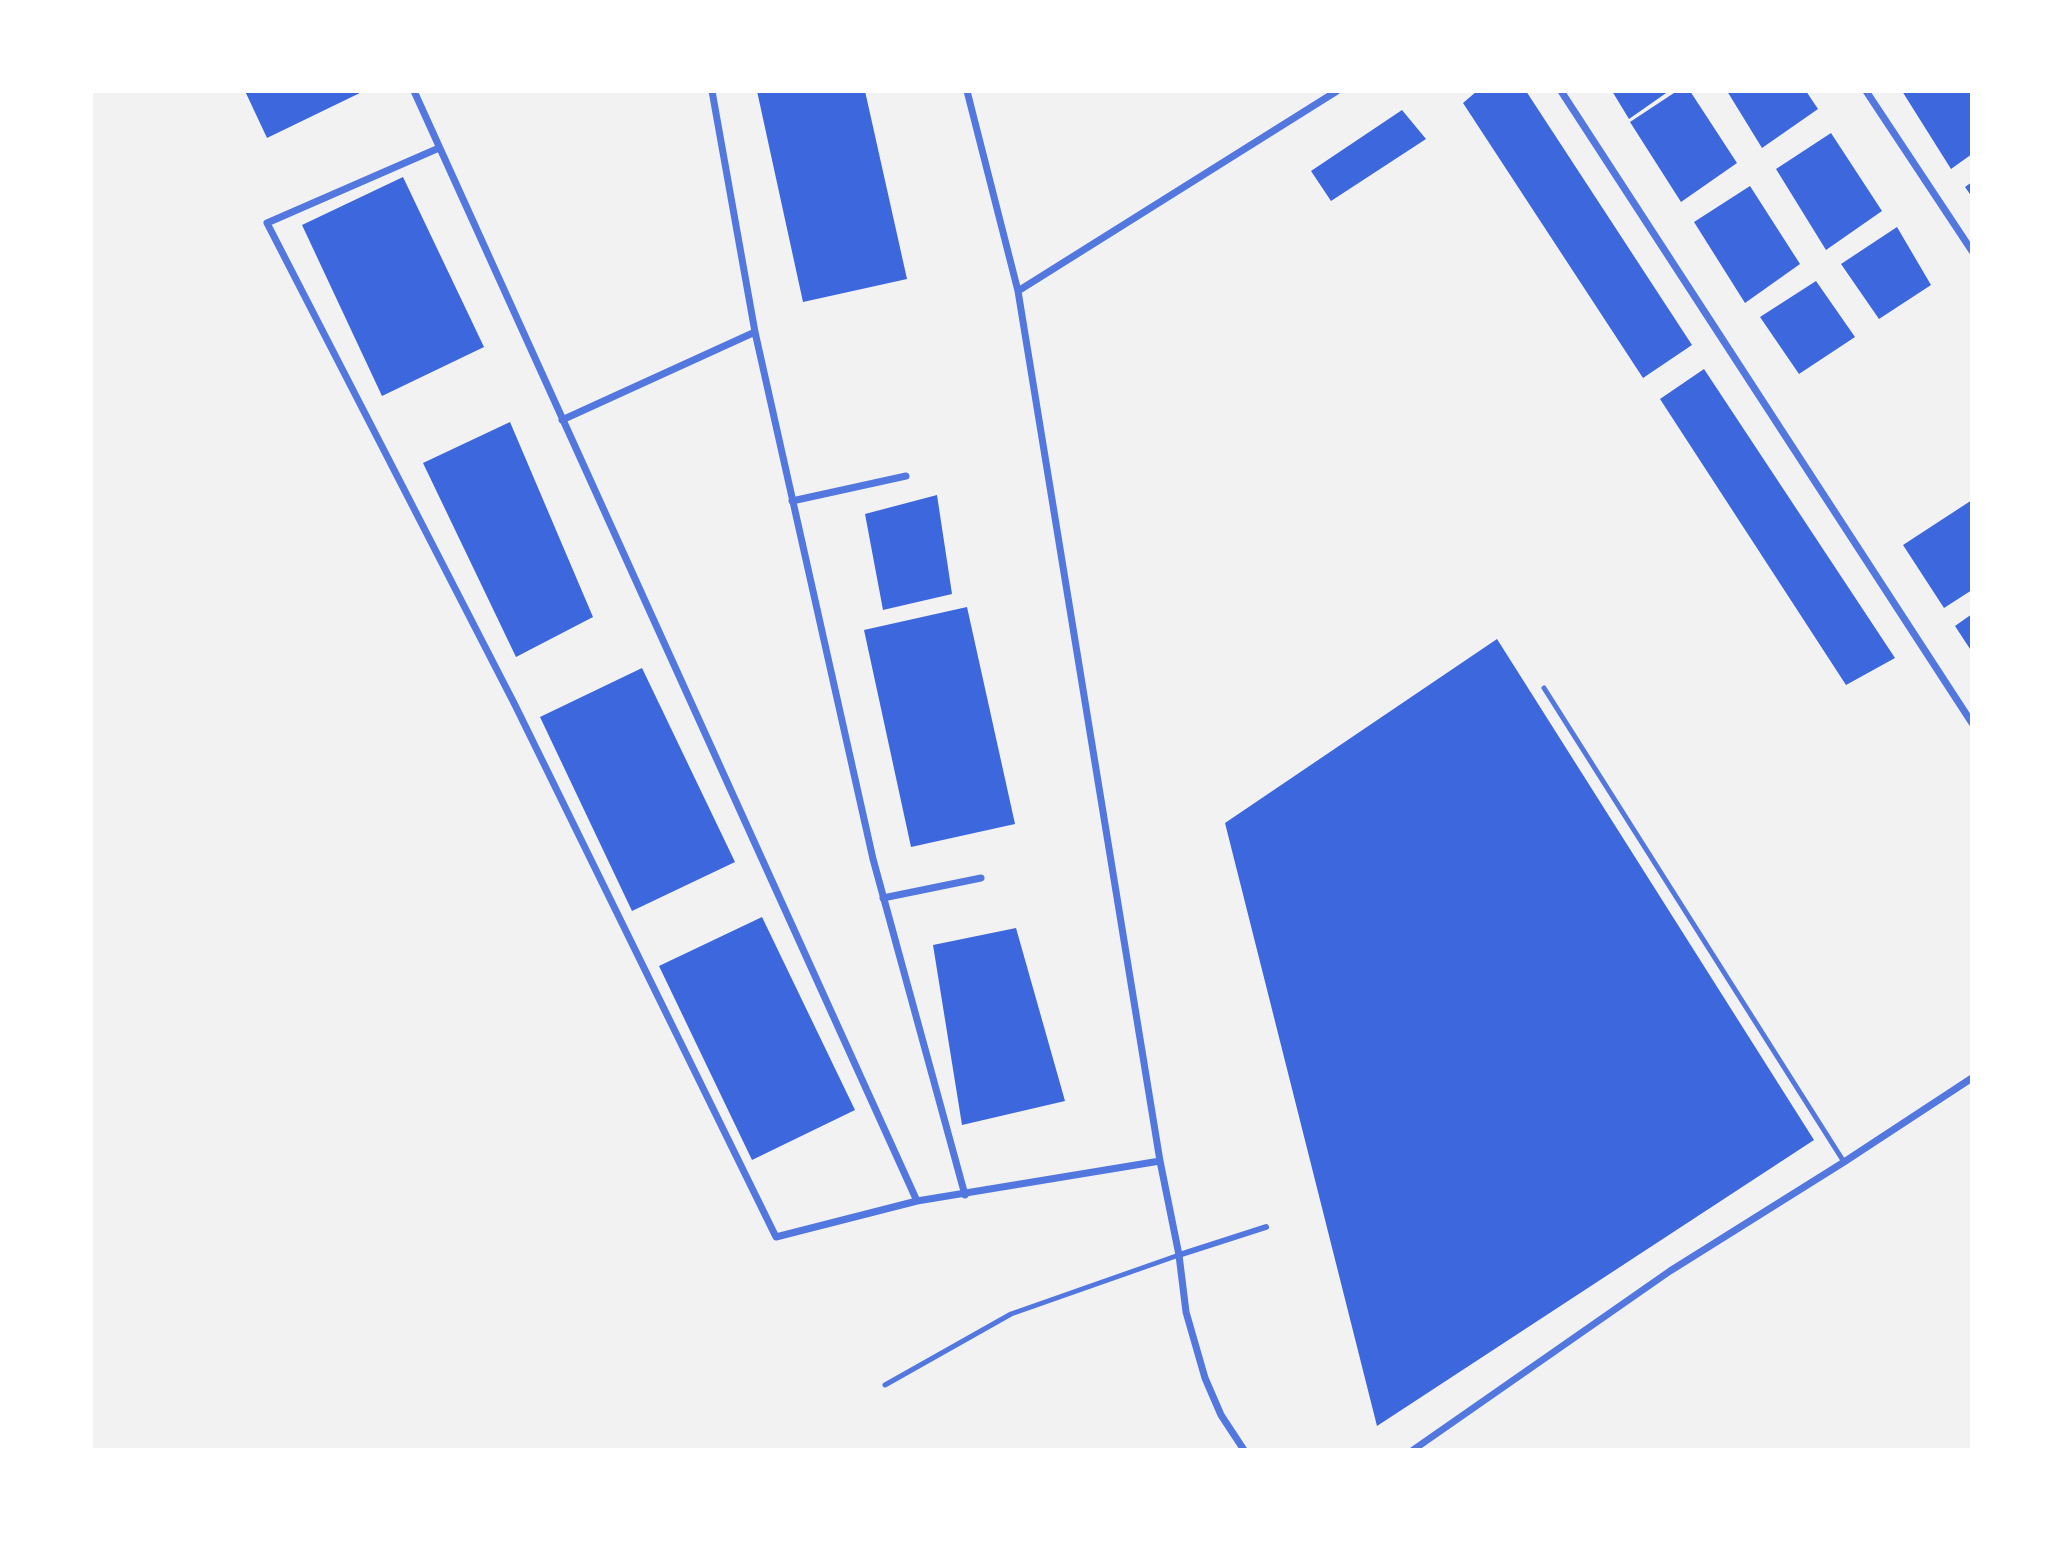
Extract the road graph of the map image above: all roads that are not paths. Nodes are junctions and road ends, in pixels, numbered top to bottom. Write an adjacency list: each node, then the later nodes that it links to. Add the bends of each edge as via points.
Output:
1 (414, 91): 7 (street)
2 (712, 91): 10 (street)
3 (967, 91): 9 (street)
4 (1337, 91): 9 (street)
5 (1561, 91): 15 (street)
6 (1866, 91): 8 (street)
7 (439, 148): 11 (street); 22 (street, via 267,223 515,705 776,1237)
8 (1972, 251)
9 (1018, 291): 19 (street)
10 (755, 332): 11 (street); 13 (street)
11 (562, 420): 22 (street)
12 (906, 476): 13 (street)
13 (792, 501): 17 (street)
14 (1544, 688): 20 (lane)
15 (1972, 723)
16 (981, 878): 17 (street)
17 (883, 898): 21 (street)
18 (1972, 1078): 20 (street)
19 (1160, 1161): 21 (street); 24 (street)
20 (1844, 1162): 27 (street, via 1670,1271)
21 (965, 1195): 22 (street)
22 (917, 1202)
23 (1266, 1227): 24 (street)
24 (1179, 1255): 25 (lane, via 1010,1314); 26 (street, via 1186,1312 1205,1378 1221,1415)
25 (885, 1385)
26 (1244, 1450)
27 (1413, 1450)

